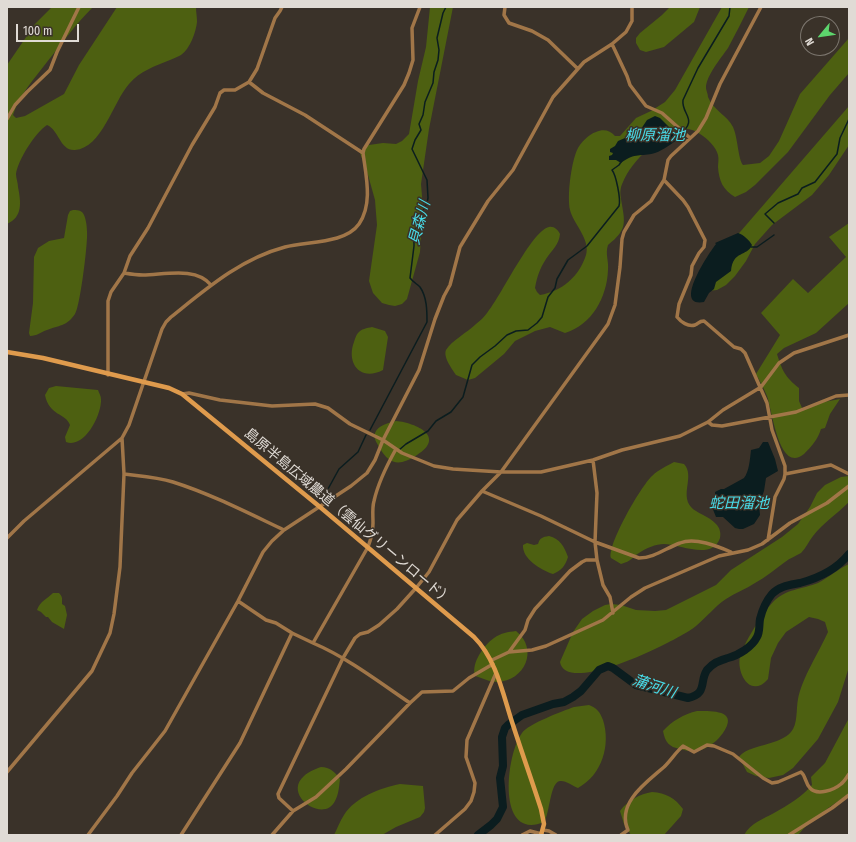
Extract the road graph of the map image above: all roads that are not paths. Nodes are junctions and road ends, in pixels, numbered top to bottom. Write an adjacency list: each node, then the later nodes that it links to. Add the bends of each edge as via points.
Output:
1 (79, 7): 10 (street, via 50,70 27,92)
2 (282, 7): 9 (street, via 275,18 257,69)
3 (420, 7): 12 (street, via 412,28 413,60 409,73)
4 (505, 7): 8 (street, via 505,17 509,23 548,40)
5 (632, 7): 7 (street, via 630,26)
6 (761, 7): 11 (street, via 720,84 706,118)
7 (612, 44): 8 (street); 11 (street, via 634,92 646,106 662,113)
8 (577, 68): 26 (street, via 553,97 513,170 488,201 460,246 450,285 435,319 420,370)
9 (249, 82): 12 (street); 14 (street, via 235,90 224,90 220,93 215,107 130,256)
10 (7, 119)
11 (690, 138): 13 (street, via 670,156)
12 (363, 153): 15 (street, via 367,205 364,216 352,232 340,237 285,246 264,253 238,266)
13 (664, 180): 20 (street, via 686,204 705,240 704,247 692,266 677,317 690,325 704,321 741,349 748,358); 29 (street, via 651,201 634,215 624,232 615,305 608,324)
14 (124, 273): 15 (street, via 183,274 202,278); 18 (street, via 108,301)
15 (211, 285): 19 (street, via 166,322)
16 (849, 334): 20 (street, via 786,357)
17 (7, 352): 18 (street, 島原半島広域農道（雲仙グリーンロード）, via 43,358)
18 (108, 375): 19 (street, 島原半島広域農道（雲仙グリーンロード）)
19 (144, 382): 21 (street, 島原半島広域農道（雲仙グリーンロード）); 25 (street)
20 (761, 387): 23 (street); 24 (street)
21 (182, 394): 26 (street, via 272,406 315,404 328,408 350,424); 35 (street, 島原半島広域農道（雲仙グリーンロード）)
22 (849, 395): 23 (street, via 836,396 796,412)
23 (770, 416): 24 (street, via 722,426); 31 (street, via 772,430 783,458)
24 (708, 422): 28 (street, via 680,436)
25 (122, 438): 30 (street); 37 (street)
26 (383, 440): 27 (street); 35 (street, via 367,473)
27 (396, 449): 29 (street, via 434,466); 40 (street, via 376,493 372,535)
28 (593, 460): 29 (street, via 541,472); 39 (street, via 597,493)
29 (501, 472): 34 (street)
30 (124, 474): 36 (street, via 172,482); 53 (street, via 120,567 110,633 92,670)
31 (785, 474): 32 (street, via 831,465); 38 (street, via 775,497)
32 (849, 474)
33 (849, 486): 38 (street)
34 (482, 491): 39 (street); 43 (street, via 457,520 429,572)
35 (320, 506): 36 (street); 40 (street, 島原半島広域農道（雲仙グリーンロード）)
36 (284, 530): 44 (street, via 263,552)
37 (7, 538)
38 (768, 540): 41 (street, via 754,548)
39 (595, 542): 41 (street, via 639,558 646,558 689,541); 42 (street)
40 (368, 547): 43 (street, 島原半島広域農道（雲仙グリーンロード）); 47 (street)
41 (731, 552): 45 (street, via 645,588)
42 (597, 560): 45 (street); 48 (street, via 586,560 570,571 535,609 525,630)
43 (416, 588): 49 (street, via 379,625 355,638); 50 (street, 島原半島広域農道（雲仙グリーンロード）, via 474,636 487,651)
44 (238, 601): 46 (street, via 266,620); 58 (street, via 165,731)
45 (613, 613): 48 (street, via 592,626 546,646)
46 (292, 633): 47 (street); 59 (street, via 240,742)
47 (313, 643): 49 (street, via 332,650)
48 (509, 652): 50 (street)
49 (343, 658): 52 (street); 56 (street, via 278,794)
50 (492, 662): 51 (street, 島原半島広域農道（雲仙グリーンロード）); 52 (street, via 453,691 422,692)
51 (496, 673): 57 (street, 島原半島広域農道（雲仙グリーンロード）, via 541,809); 61 (street, via 467,740 466,756 475,783 471,801)
52 (410, 703): 56 (street, via 316,797)
53 (7, 772)
54 (849, 774): 64 (street, via 841,785 818,793 809,787 801,772 772,783 733,754 714,746 707,744 694,752 683,746 631,799 626,808 625,818 628,830)
55 (849, 795): 65 (street)
56 (293, 811): 60 (street)
57 (542, 833): 62 (street, via 530,831); 63 (street, via 549,831)
58 (88, 835)
59 (182, 835)
60 (272, 835)
61 (435, 835)
62 (522, 835)
63 (556, 835)
64 (621, 835)
65 (789, 835)

